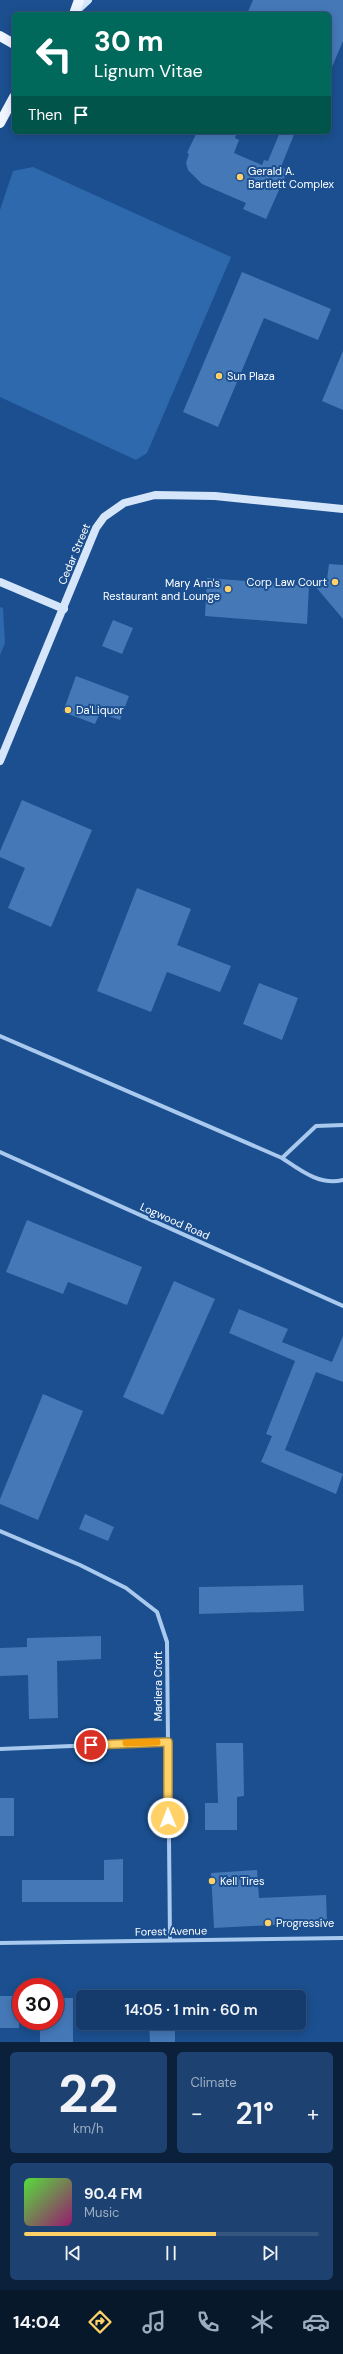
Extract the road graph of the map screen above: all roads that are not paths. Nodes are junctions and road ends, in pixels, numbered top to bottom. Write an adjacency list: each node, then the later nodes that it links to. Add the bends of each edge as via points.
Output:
1 (79, 0): 3 (main road)
2 (88, 0): 4 (main road)
3 (75, 12)
4 (76, 12)
5 (0, 36): 6 (main road)
6 (12, 43)
7 (12, 101): 8 (main road)
8 (0, 123)
9 (343, 509): 11 (main road, Cedar Street, via 215,496 155,495 133,499 114,509 96,528)
10 (0, 582): 11 (main road)
11 (64, 609): 12 (main road, Cedar Street)
12 (0, 761)
13 (0, 1036): 16 (street)
14 (343, 1125): 16 (street, via 316,1126)
15 (0, 1152): 18 (street, Logwood Road)
16 (282, 1158): 17 (street, via 309,1176)
17 (343, 1180)
18 (343, 1306)
19 (0, 1531): 20 (street, Madiera Croft, via 126,1588 157,1612 167,1642)
20 (168, 1742): 21 (street); 23 (street, Madiera Croft)
21 (0, 1749)
22 (343, 1938): 23 (street, Forest Avenue)
23 (170, 1939): 24 (street, Forest Avenue)
24 (0, 1943)

